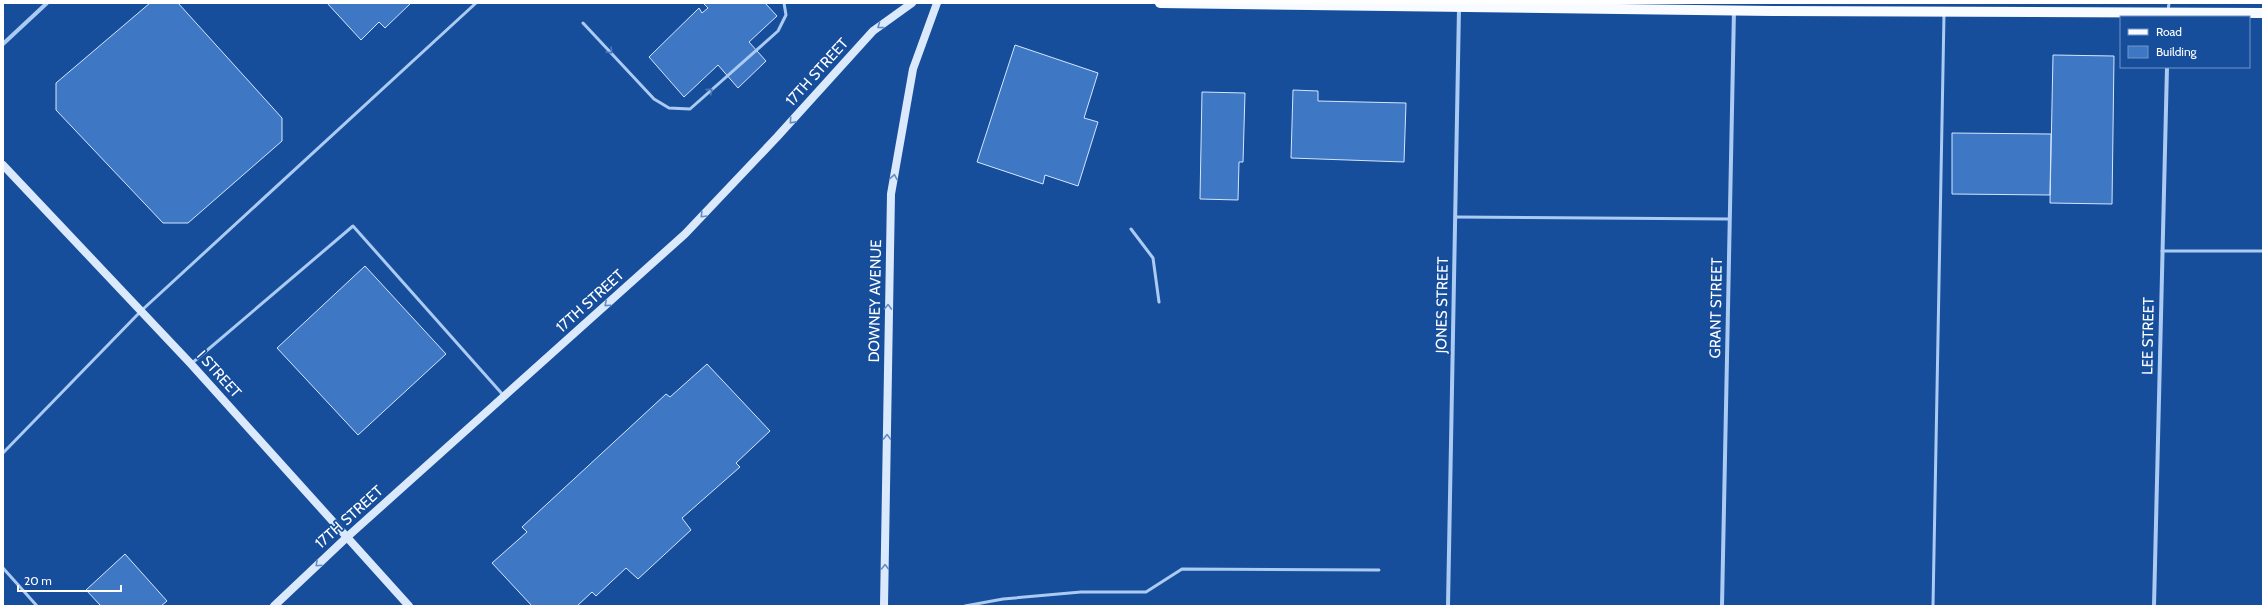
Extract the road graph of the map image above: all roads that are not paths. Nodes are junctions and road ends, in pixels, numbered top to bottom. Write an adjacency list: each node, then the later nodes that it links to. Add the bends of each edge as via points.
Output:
1 (47, 3): 15 (street)
2 (476, 3): 24 (lane)
3 (784, 3): 14 (lane, one-way to 3, via 654,99 669,108 690,109 778,31 786,15)
4 (912, 3): 26 (main road, 17TH STREET, one-way to 26, via 872,31 777,137 684,234)
5 (937, 3): 34 (main road, DOWNEY AVENUE, one-way to 5, via 891,194 913,70)
6 (1160, 3): 7 (main road)
7 (1373, 4): 8 (main road)
8 (1459, 5): 10 (main road); 18 (street, JONES STREET)
9 (1772, 7): 10 (main road); 12 (main road)
10 (1734, 10): 19 (street, GRANT STREET)
11 (2169, 11): 12 (main road); 13 (main road)
12 (1944, 12): 38 (lane)
13 (2263, 13)
14 (584, 23)
15 (3, 44)
16 (2167, 68): 22 (street, LEE STREET)
17 (3, 165): 24 (main road, I STREET)
18 (1456, 217): 19 (lane); 36 (street, JONES STREET)
19 (1729, 219): 37 (street, GRANT STREET)
20 (1132, 229): 23 (lane, via 1153,258)
21 (2263, 251): 22 (lane)
22 (2162, 252): 39 (street, LEE STREET)
23 (1159, 302)
24 (141, 311): 25 (main road, I STREET); 27 (lane)
25 (191, 364): 26 (lane, via 353,226); 28 (main road, I STREET)
26 (504, 397): 28 (main road, 17TH STREET)
27 (3, 453)
28 (346, 538): 32 (main road, 17TH STREET, one-way to 32); 33 (main road, I STREET)
29 (3, 568): 31 (lane)
30 (1379, 570): 35 (lane, via 1182,569 1146,592 1066,594 1003,599)
31 (37, 606)
32 (274, 606)
33 (409, 606)
34 (884, 606)
35 (965, 606)
36 (1448, 606)
37 (1722, 606)
38 (1933, 606)
39 (2154, 606)

